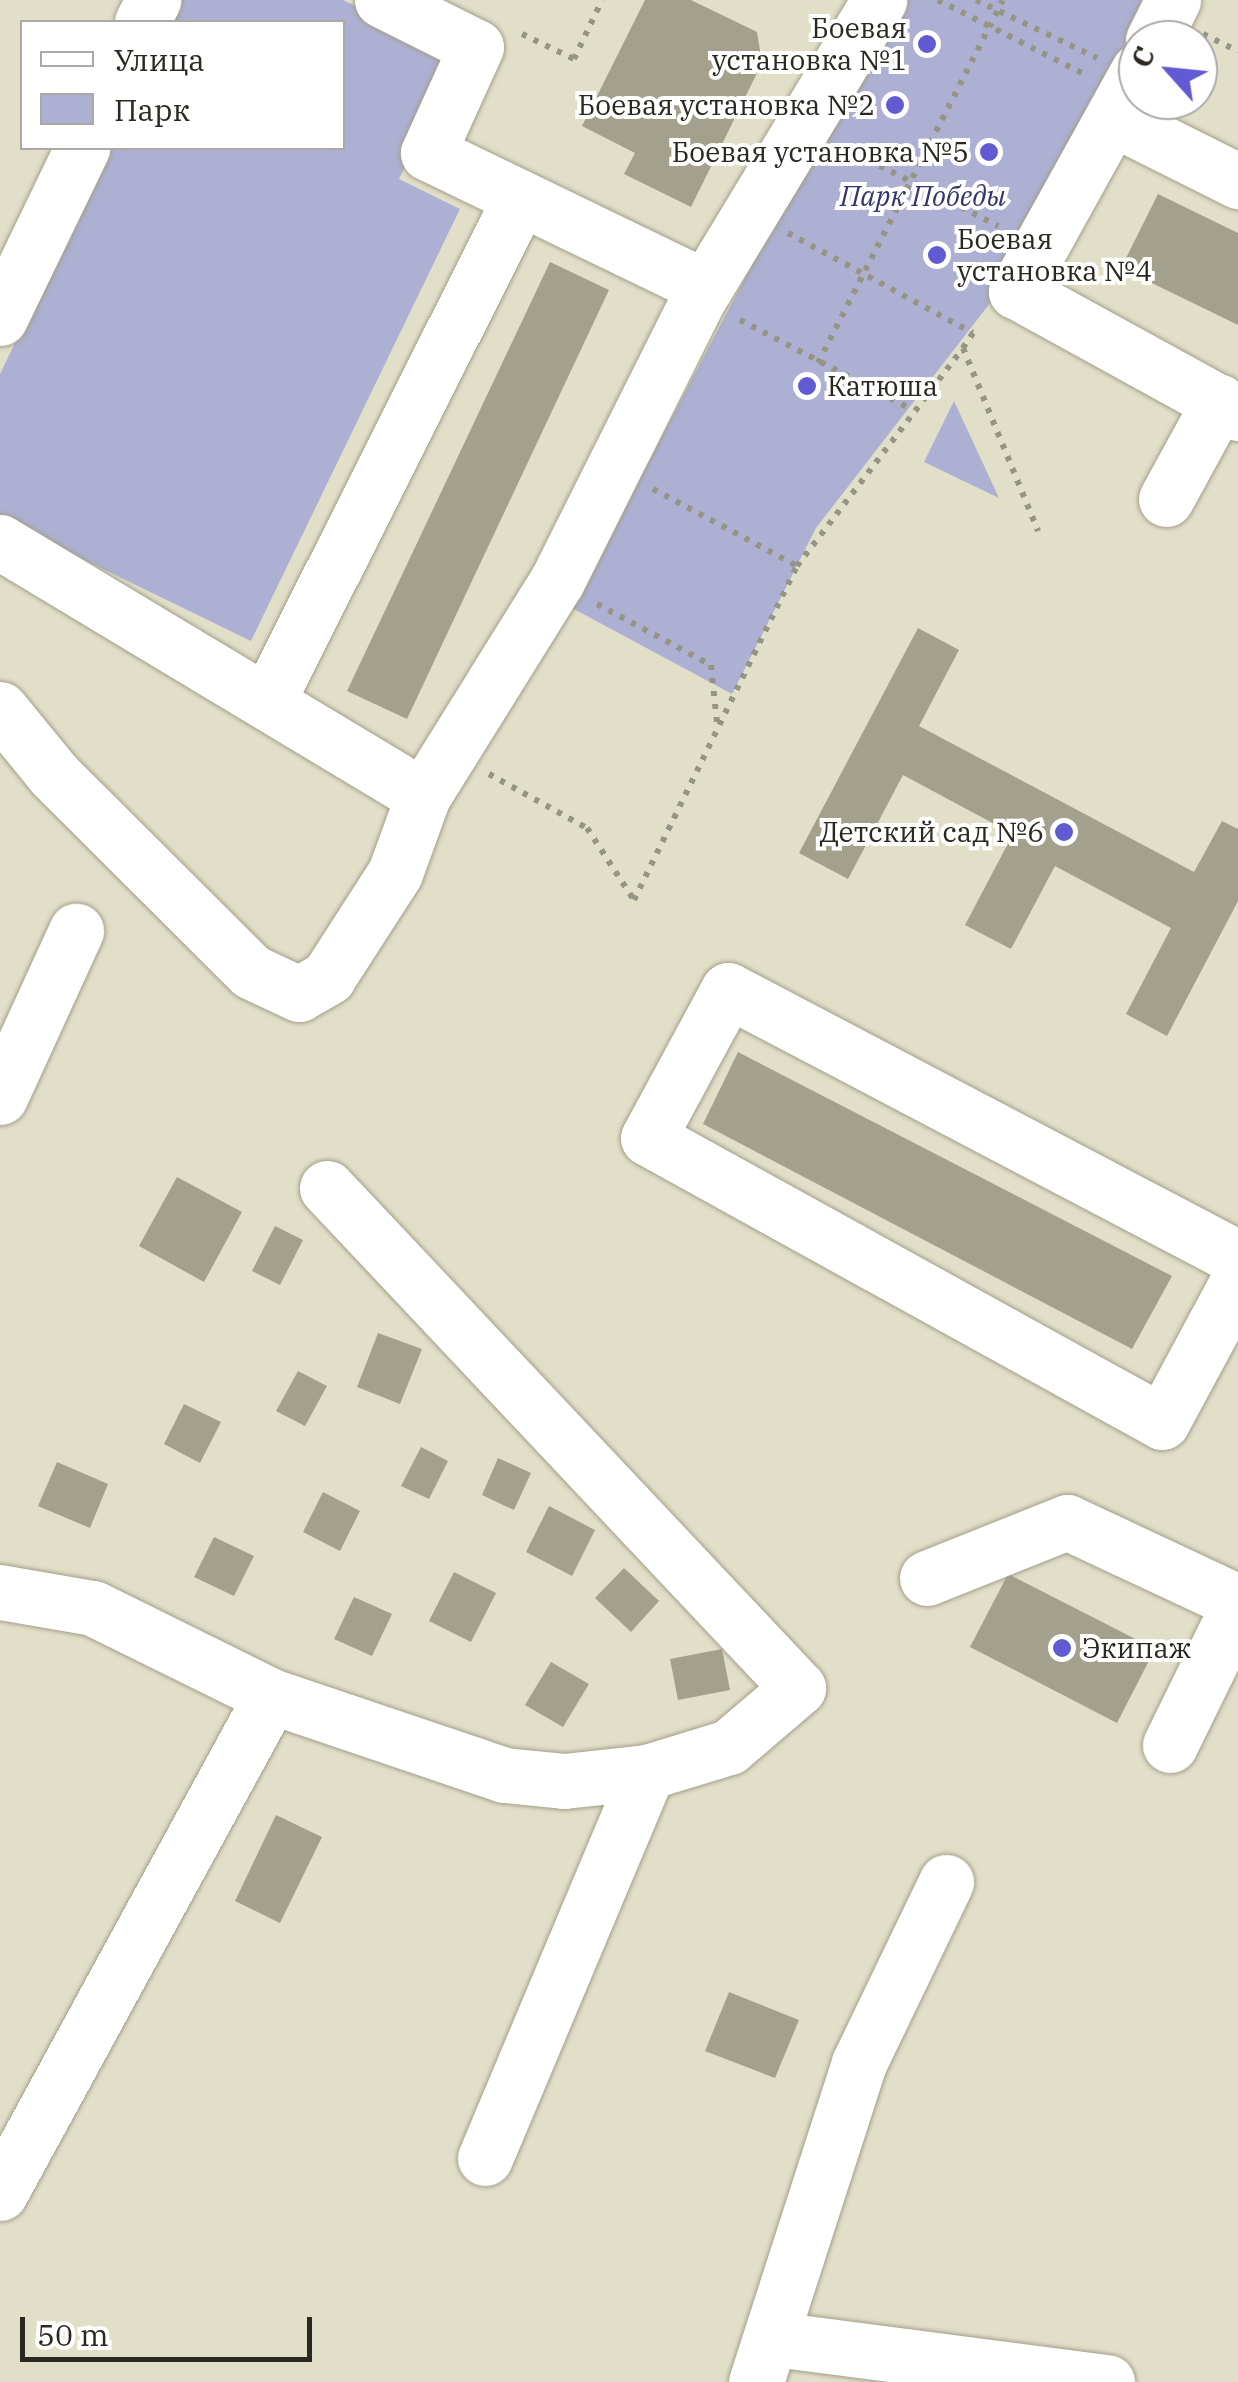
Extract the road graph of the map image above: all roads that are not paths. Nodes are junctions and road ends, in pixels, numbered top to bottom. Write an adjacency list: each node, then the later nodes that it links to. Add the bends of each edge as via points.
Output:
1 (382, 0): 6 (street, via 476,47 428,153)
2 (873, 2): 7 (street)
3 (1112, 82): 5 (street); 9 (street, via 1016,292)
4 (81, 150): 8 (street)
5 (1238, 181)
6 (520, 198): 7 (street); 12 (street)
7 (701, 294): 14 (street, via 557,581)
8 (0, 318)
9 (1228, 408): 10 (street)
10 (1166, 499)
11 (0, 542): 12 (street)
12 (268, 700): 14 (street)
13 (0, 709): 14 (street, via 54,775 252,972 299,994 328,978 395,873)
14 (438, 775)
15 (76, 932): 16 (street)
16 (0, 1097)
17 (326, 1188): 25 (street, via 798,1688 730,1747)
18 (1238, 1258): 19 (street, via 728,990 648,1138 1162,1422)
19 (1238, 1281)
20 (927, 1578): 22 (street, via 1066,1522)
21 (0, 1592): 23 (street, via 93,1608)
22 (1238, 1604): 24 (street)
23 (271, 1696): 25 (street, via 504,1775 564,1781); 28 (street)
24 (1170, 1745)
25 (647, 1772): 27 (street)
26 (946, 1882): 29 (street, via 859,2064)
27 (485, 2158)
28 (0, 2193)
29 (766, 2361): 30 (street)
30 (1108, 2382)

